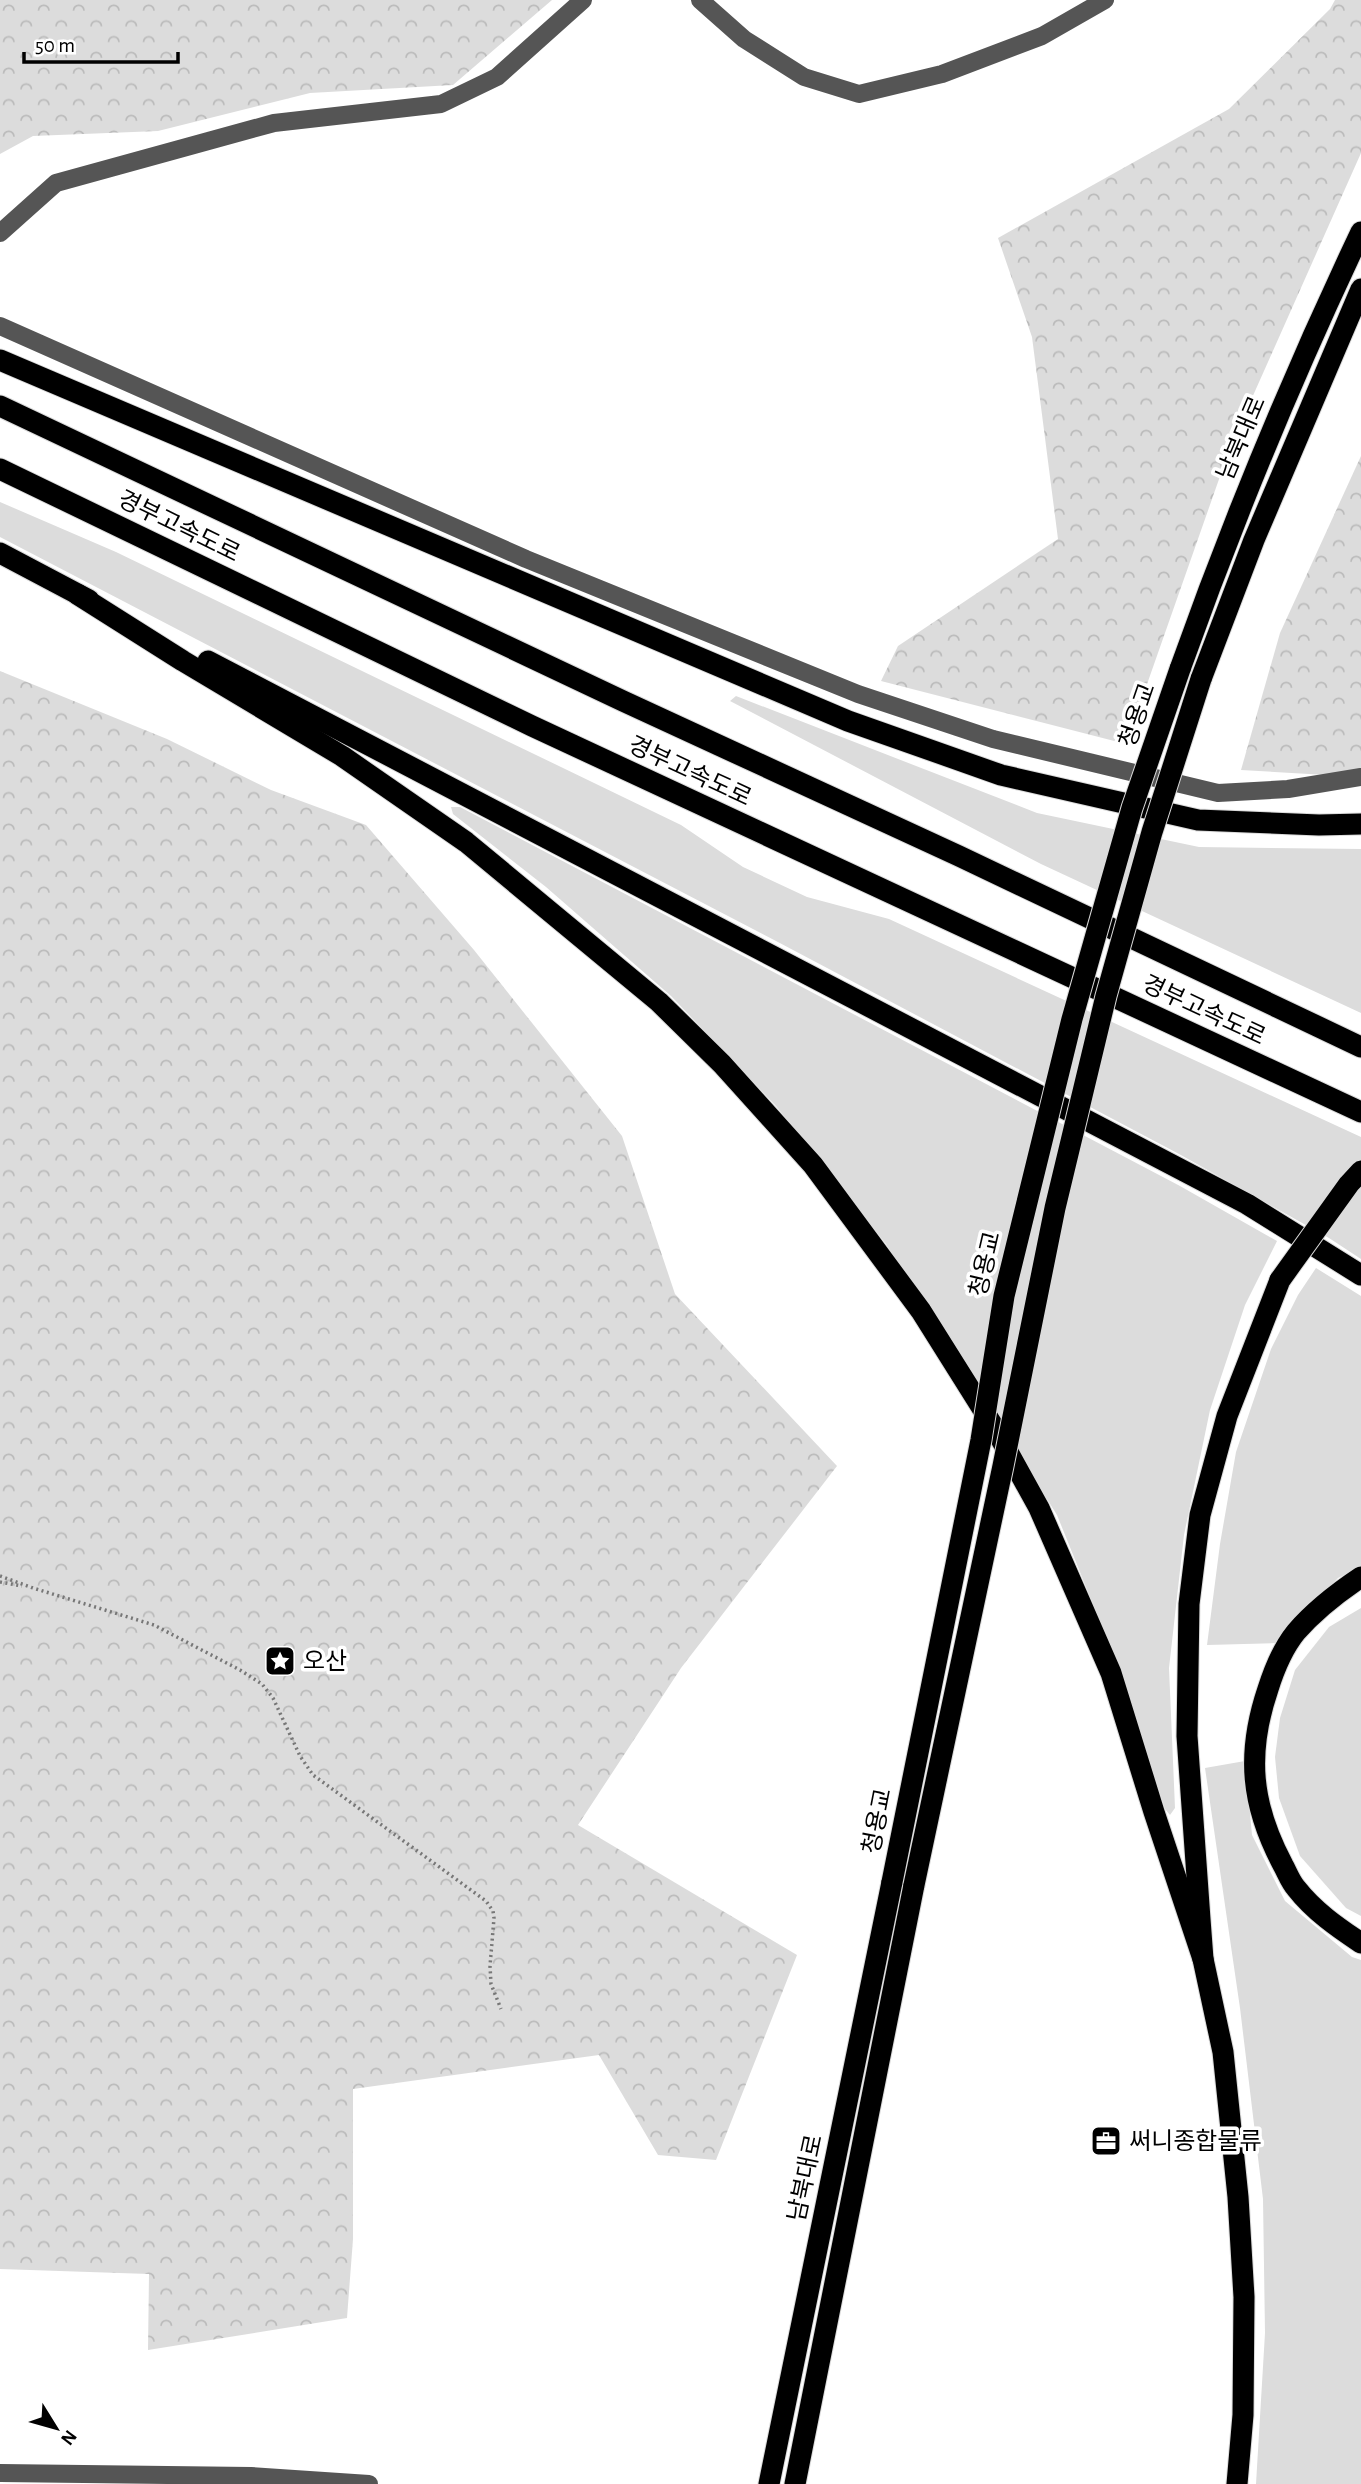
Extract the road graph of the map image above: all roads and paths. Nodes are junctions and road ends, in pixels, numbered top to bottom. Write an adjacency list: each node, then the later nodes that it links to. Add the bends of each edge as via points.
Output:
1 (583, 0): 5 (street, via 496,77 441,104 274,123 56,183)
2 (700, 0): 3 (street, via 744,38 804,77 859,94 942,74 1042,36)
3 (1105, 0)
4 (1361, 232): 13 (highway, 남북대로, via 1248,486)
5 (0, 233)
6 (1361, 289): 14 (highway, 남북대로, via 1254,540)
7 (0, 326): 15 (street, via 526,559 858,694 993,739 1218,793 1288,789)
8 (0, 360): 16 (highway, via 811,705 1001,775 1198,820)
9 (0, 406): 17 (highway, 경부고속도로)
10 (0, 469): 18 (highway, 경부고속도로, via 532,726)
11 (0, 553): 12 (highway)
12 (77, 594): 20 (highway, via 1247,1204); 28 (highway, via 342,756 466,842 659,1002 813,1165 921,1311 1039,1508 1111,1673)
13 (1180, 669): 25 (highway, 청용교, bridge, via 1132,808 1072,1019 1004,1296 981,1440)
14 (1201, 679): 26 (highway, 청용교, bridge, via 1109,984 1061,1182)
15 (1361, 777)
16 (1361, 824)
17 (1361, 1047)
18 (1361, 1112)
19 (1361, 1171): 28 (highway, bridge, via 1280,1280 1227,1416 1200,1516 1189,1604 1187,1736)
20 (1361, 1275)
21 (0, 1576): 24 (path)
22 (1361, 1577): 27 (highway, via 1328,1599 1294,1634 1275,1669 1253,1751 1256,1793 1269,1839 1294,1886 1325,1919)
23 (0, 1583): 24 (path)
24 (33, 1588): 29 (path, via 154,1625 262,1684 313,1775 486,1901 494,1918 491,1984)
25 (892, 1882): 31 (highway, 남북대로)
26 (914, 1885): 33 (highway, 남북대로)
27 (1361, 1943)
28 (1203, 1959): 34 (highway, via 1223,2052 1238,2197 1244,2297)
29 (501, 2009)
30 (0, 2473): 32 (street, via 251,2476)
31 (767, 2482)
32 (369, 2484)
33 (795, 2484)
34 (1237, 2484)

